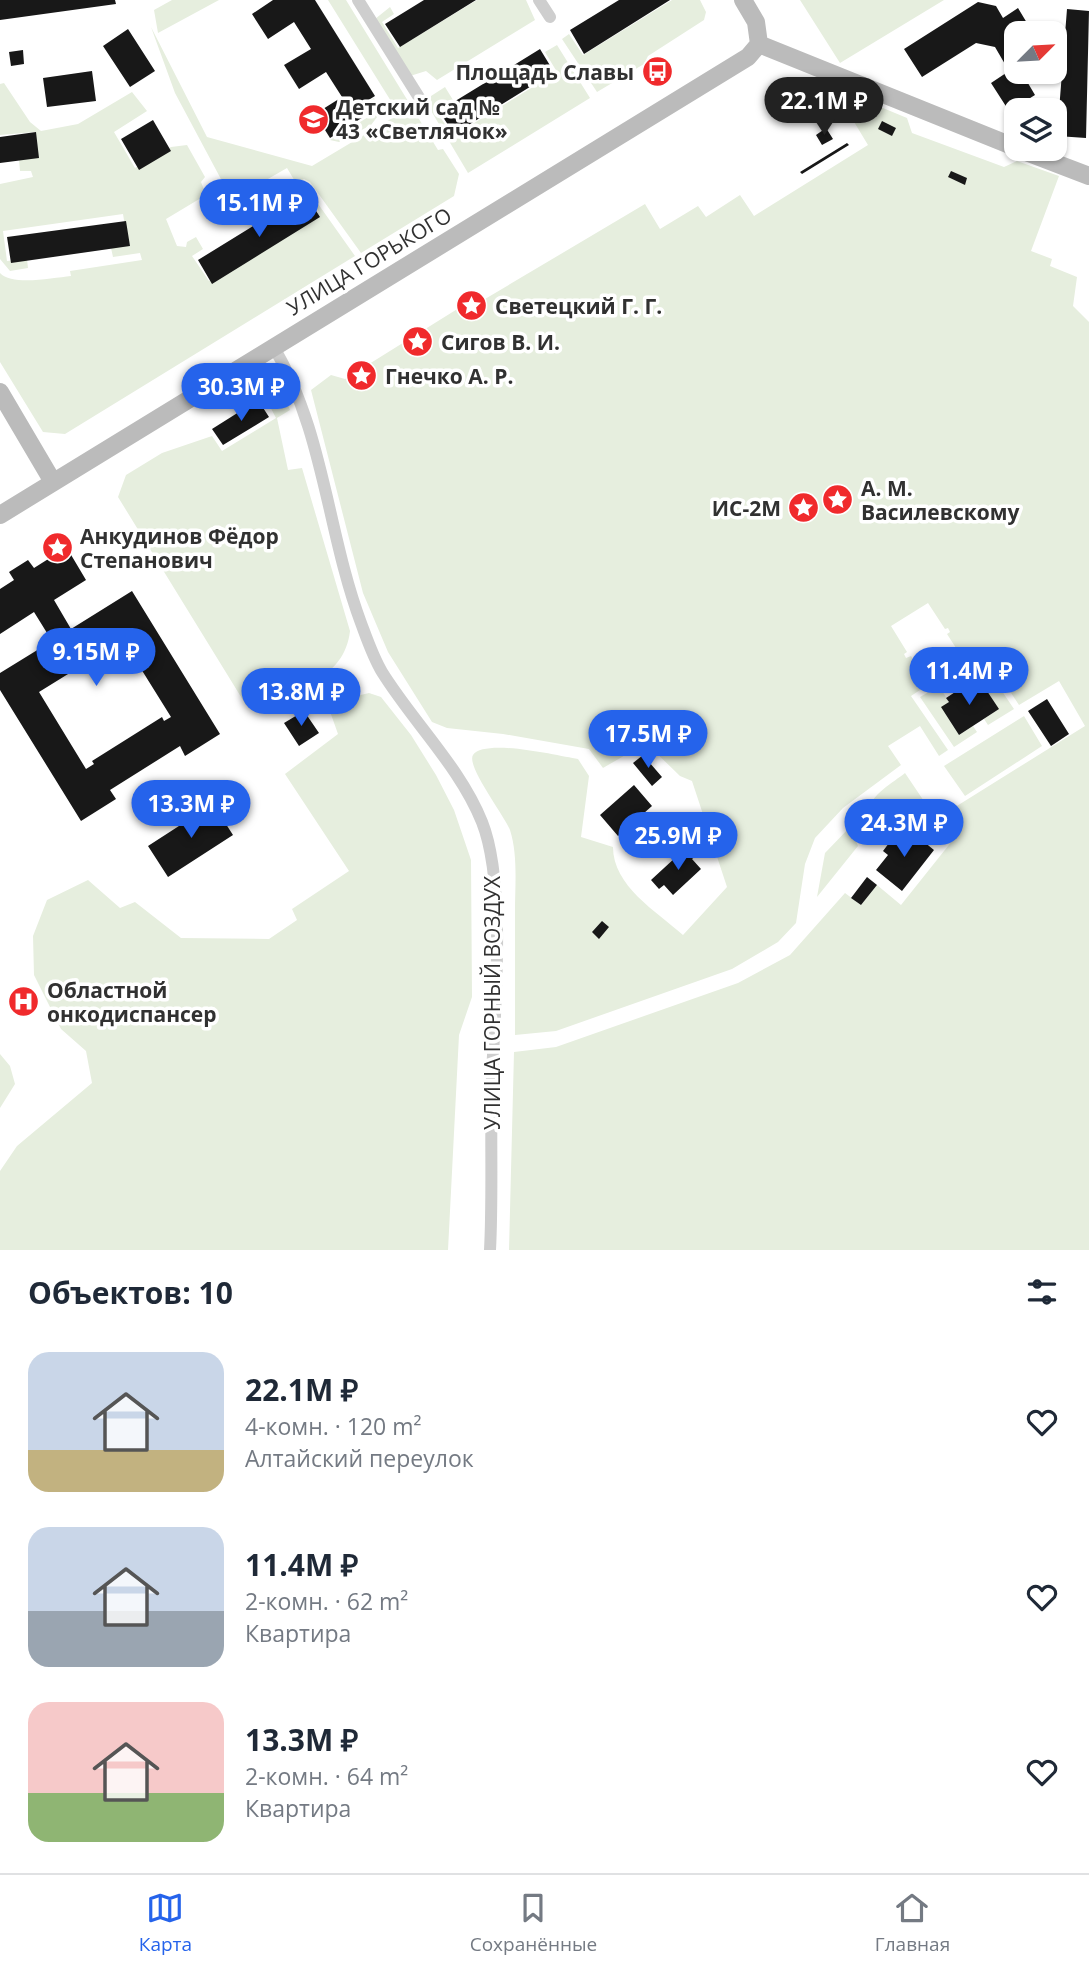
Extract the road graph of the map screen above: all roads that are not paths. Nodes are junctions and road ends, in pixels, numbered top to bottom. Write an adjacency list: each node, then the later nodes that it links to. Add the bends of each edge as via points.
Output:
1 (358, 0): 6 (street)
2 (538, 0): 4 (street)
3 (743, 0): 5 (main road, via 756,22)
4 (550, 18)
5 (760, 44): 7 (main road); 10 (main road, УЛИЦА ГОРЬКОГО, via 748,57)
6 (420, 99)
7 (1004, 143)
8 (1050, 161): 9 (main road)
9 (1089, 176)
10 (273, 346): 12 (main road, УЛИЦА ГОРЬКОГО); 14 (street, УЛИЦА ГОРНЫЙ ВОЗДУХ, via 295,386 349,588 381,670 453,773 481,818 488,839 494,864 495,937)
11 (0, 391): 12 (main road)
12 (53, 482): 13 (main road, УЛИЦА ГОРЬКОГО)
13 (0, 515)
14 (490, 1250)

